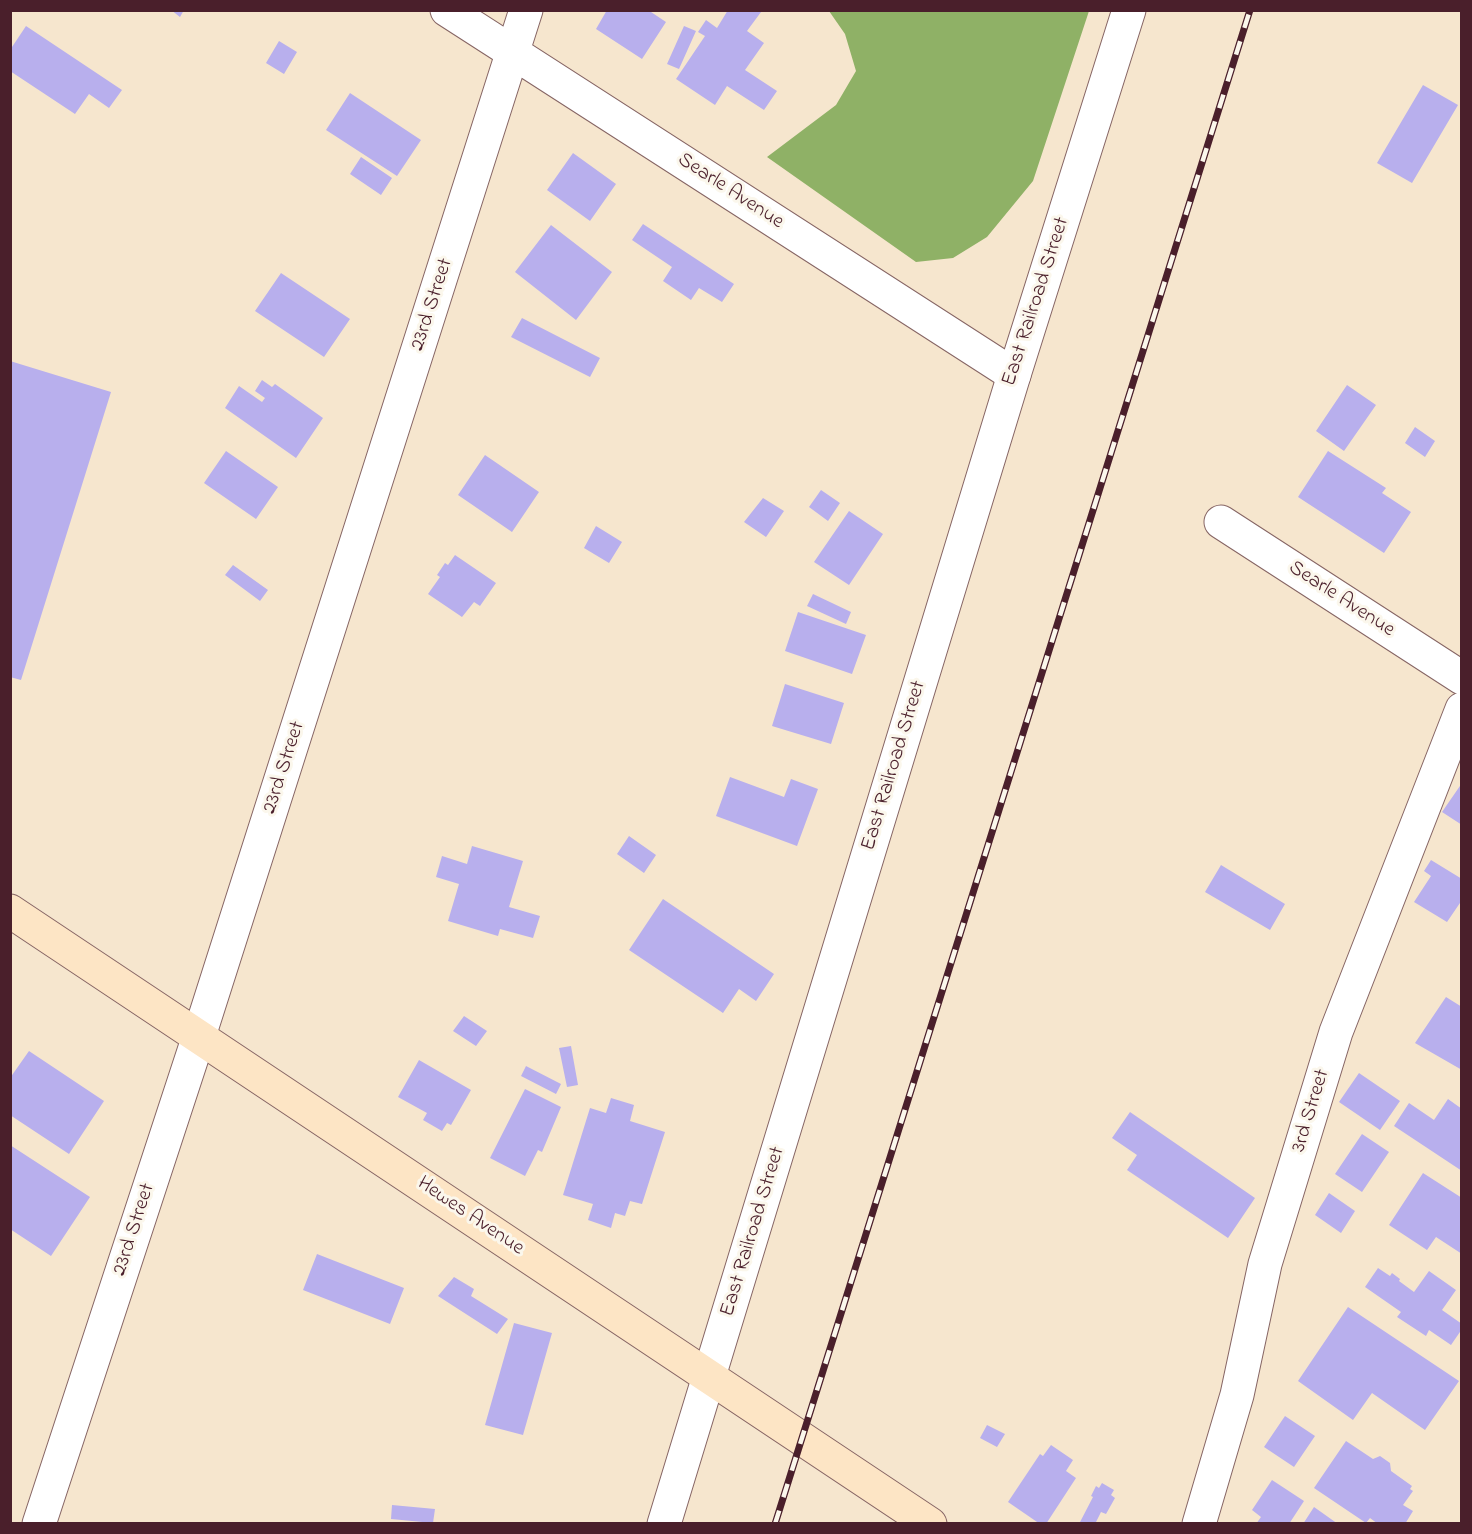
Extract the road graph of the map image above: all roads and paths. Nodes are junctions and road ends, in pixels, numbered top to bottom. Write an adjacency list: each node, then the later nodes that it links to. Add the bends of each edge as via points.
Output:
1 (447, 10): 4 (street, Searle Avenue)
2 (526, 10): 4 (street, 23rd Street)
3 (1130, 10): 5 (street, East Railroad Street)
4 (514, 54): 5 (street, Searle Avenue); 10 (street, 23rd Street)
5 (1014, 375): 11 (street, East Railroad Street)
6 (1221, 522): 7 (street, Searle Avenue)
7 (1461, 678)
8 (1461, 710): 15 (street, 3rd Street, via 1336,1032 1264,1264 1237,1395)
9 (10, 910): 10 (main road, Hewes Avenue)
10 (199, 1036): 11 (main road, Hewes Avenue); 13 (street, 23rd Street)
11 (710, 1378): 12 (main road, Hewes Avenue); 14 (street, East Railroad Street)
12 (923, 1522)
13 (39, 1524)
14 (664, 1524)
15 (1199, 1524)

